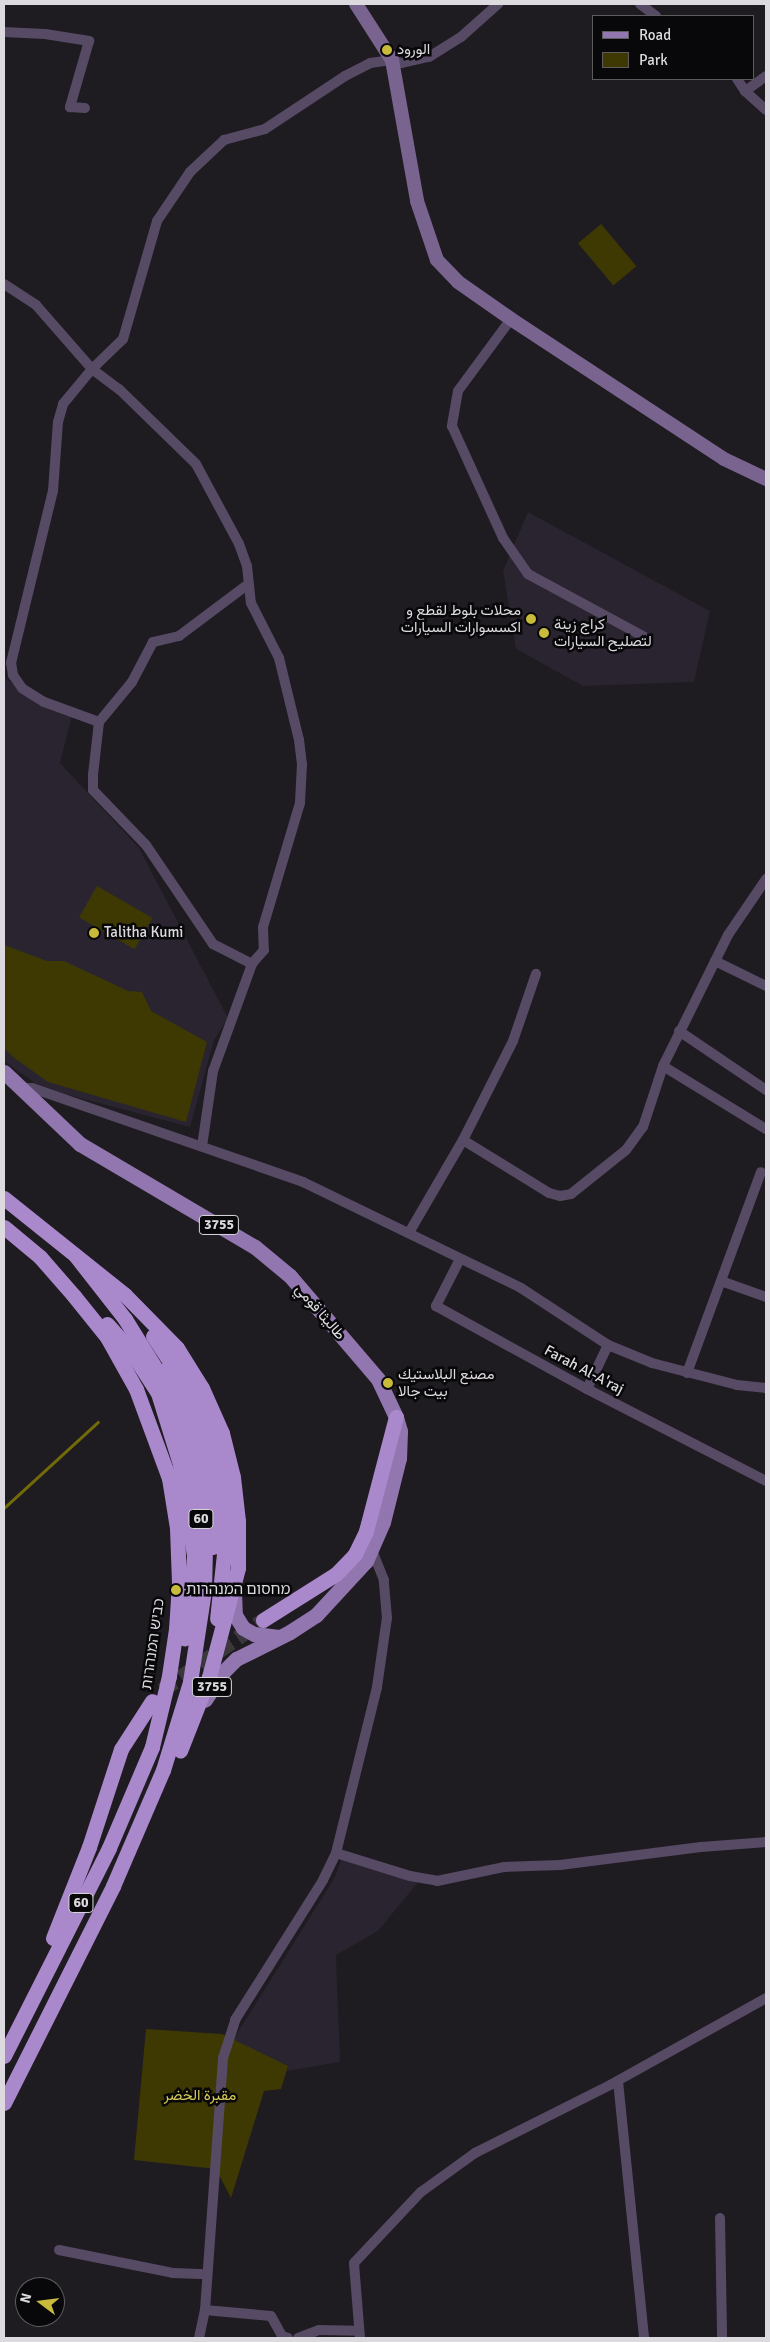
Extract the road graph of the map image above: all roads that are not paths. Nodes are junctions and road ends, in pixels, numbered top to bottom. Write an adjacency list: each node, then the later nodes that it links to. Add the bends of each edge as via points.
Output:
1 (356, 4): 6 (street)
2 (498, 4): 6 (street, via 460,37 429,57 402,63)
3 (640, 4): 4 (street)
4 (655, 15)
5 (4, 32): 10 (street, via 89,41 70,106)
6 (392, 60): 13 (street, via 417,201 437,260 458,282); 14 (street, via 370,63 344,76 265,129 224,140 190,172 157,221 123,339)
7 (766, 76): 9 (street)
8 (738, 80): 9 (street)
9 (745, 91): 11 (street)
10 (85, 108)
11 (766, 110)
12 (4, 284): 14 (street, via 36,306)
13 (510, 319): 15 (street, via 724,459); 17 (street, via 458,391 452,426 503,538 528,574)
14 (92, 369): 16 (street, via 119,389 196,464 239,544 247,566); 18 (street, via 62,404 53,491 11,663 13,675 33,695)
15 (766, 480)
16 (247, 585): 18 (street, via 179,636 152,642 132,682); 21 (street, via 251,603 279,658 299,740 302,786 263,927 264,950)
17 (648, 639)
18 (99, 722): 21 (street, via 93,790 146,845 213,944)
19 (766, 879): 20 (street, via 728,935)
20 (715, 961): 23 (street); 24 (street)
21 (252, 964): 31 (street, via 213,1071)
22 (536, 974): 30 (street, via 512,1041)
23 (766, 986)
24 (679, 1031): 25 (street); 28 (street)
25 (663, 1066): 29 (street); 30 (street, via 644,1127 626,1150 566,1196 549,1193)
26 (4, 1072): 27 (main road, طاليثا قومي / 3755)
27 (18, 1088): 31 (street, via 32,1088); 45 (main road, طاليثا قومي / 3755, via 80,1144 255,1247 290,1276 378,1379)
28 (766, 1090)
29 (766, 1129)
30 (463, 1140): 35 (street)
31 (202, 1146): 35 (street, via 303,1182)
32 (761, 1172): 39 (street)
33 (4, 1198): 37 (highway, 60, via 38,1222)
34 (4, 1226): 36 (highway, כביש המנהרות / 60)
35 (410, 1232): 38 (street)
36 (40, 1258): 46 (highway, 60, via 128,1347 158,1393); 47 (highway, כביש המנהרות / 60, via 117,1352)
37 (80, 1259): 46 (highway, 60, via 124,1319); 46 (highway, 60, via 105,1278 164,1349)
38 (460, 1259): 41 (street, via 520,1288); 44 (street, Farah Al-A'raj, via 436,1306)
39 (721, 1281): 40 (street); 42 (street)
40 (766, 1298)
41 (608, 1345): 42 (street); 44 (street)
42 (687, 1373): 43 (street)
43 (766, 1388)
44 (587, 1389): 48 (street, Farah Al-A'raj)
45 (396, 1417): 49 (main road, طاليثا قومي / 3755, via 400,1431 399,1458); 51 (highway, via 366,1531 354,1554 336,1574)
46 (194, 1426): 47 (highway); 50 (highway, 60, via 228,1451 240,1542); 54 (highway, 60, via 190,1517 194,1556 190,1605 177,1666); 55 (highway, 60, via 211,1496 212,1591 210,1624); 56 (highway, 60, via 205,1548 204,1591 190,1682 176,1734)
47 (160, 1447): 54 (highway, כביש המנהרות / 60, via 177,1528 178,1584 169,1676)
48 (766, 1481)
49 (372, 1551): 52 (main road, طاليثا قومي / 3755, via 316,1615); 58 (street, via 384,1580 387,1618 377,1686)
50 (234, 1590): 52 (main road, via 236,1615 243,1628 254,1634); 55 (highway, 60, via 209,1677)
51 (263, 1620)
52 (276, 1637): 55 (main road, 3755, via 236,1659 223,1672)
53 (152, 1700): 60 (highway, via 121,1749 89,1847)
54 (152, 1747): 60 (highway, כביש המנהרות / 60, via 109,1848)
55 (176, 1760): 56 (highway, 60)
56 (148, 1809): 63 (highway, 60)
57 (766, 1842): 58 (street, via 560,1865 504,1867 437,1881)
58 (336, 1853): 66 (street, via 323,1880 229,2034 223,2058)
59 (766, 1998): 62 (street)
60 (13, 2037): 61 (highway, כביש המנהרות / 60)
61 (4, 2056)
62 (618, 2081): 68 (street, via 475,2153 401,2211 354,2263); 72 (street)
63 (4, 2104)
64 (720, 2218): 73 (street)
65 (60, 2250): 66 (street, via 173,2273)
66 (207, 2274): 67 (street)
67 (205, 2310): 69 (street); 70 (street, via 271,2316 282,2336)
68 (359, 2335): 71 (street, via 319,2330)
69 (199, 2338)
70 (288, 2338)
71 (298, 2338)
72 (644, 2338)
73 (722, 2338)

